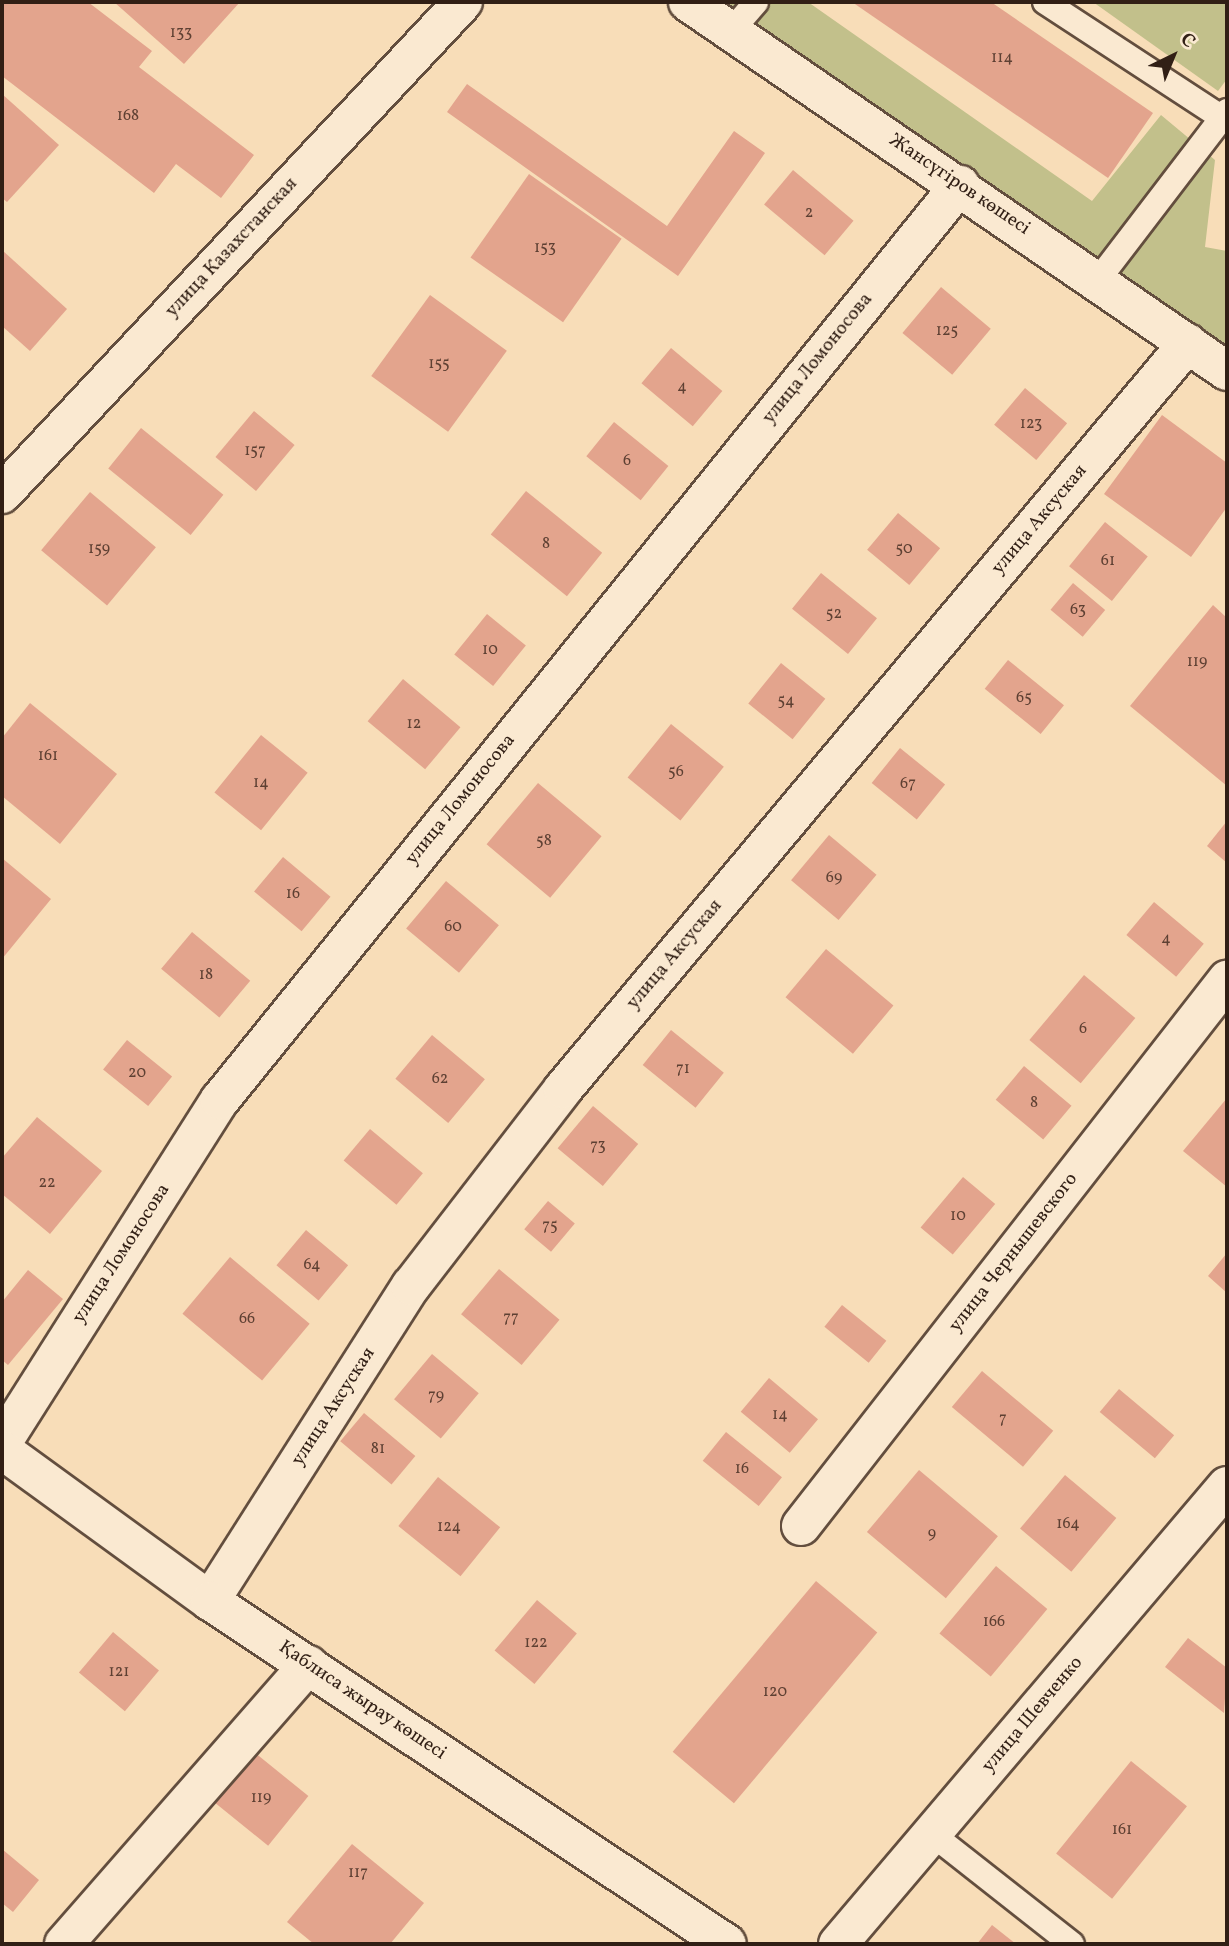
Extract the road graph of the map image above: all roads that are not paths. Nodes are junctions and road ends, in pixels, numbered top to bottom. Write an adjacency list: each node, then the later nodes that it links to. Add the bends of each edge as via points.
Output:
1 (463, 2): 11 (street, улица Казахстанская)
2 (688, 2): 5 (street, Жансүгіров көшесі)
3 (757, 2): 5 (lane)
4 (1045, 2): 6 (lane)
5 (731, 31): 7 (street, Жансүгіров көшесі)
6 (1225, 117): 8 (lane)
7 (960, 185): 8 (street, Жансүгіров көшесі); 13 (street, улица Ломоносова, via 220,1100)
8 (1098, 281): 9 (street, Жансүгіров көшесі)
9 (1188, 343): 10 (street, Жансүгіров көшесі); 17 (street, улица Аксуская, via 563,1089 411,1286)
10 (1227, 370)
11 (2, 494)
12 (1227, 980): 16 (street, улица Чернышевского)
13 (2, 1443)
14 (2, 1450): 17 (street, Қаблиса жырау көшесі)
15 (1227, 1486): 19 (street, улица Шевченко)
16 (801, 1526)
17 (210, 1601): 18 (street, Қаблиса жырау көшесі)
18 (308, 1665): 20 (street); 21 (street, Қаблиса жырау көшесі)
19 (932, 1834): 22 (street, улица Шевченко); 23 (lane)
20 (64, 1944)
21 (727, 1944)
22 (838, 1944)
23 (1072, 1944)

